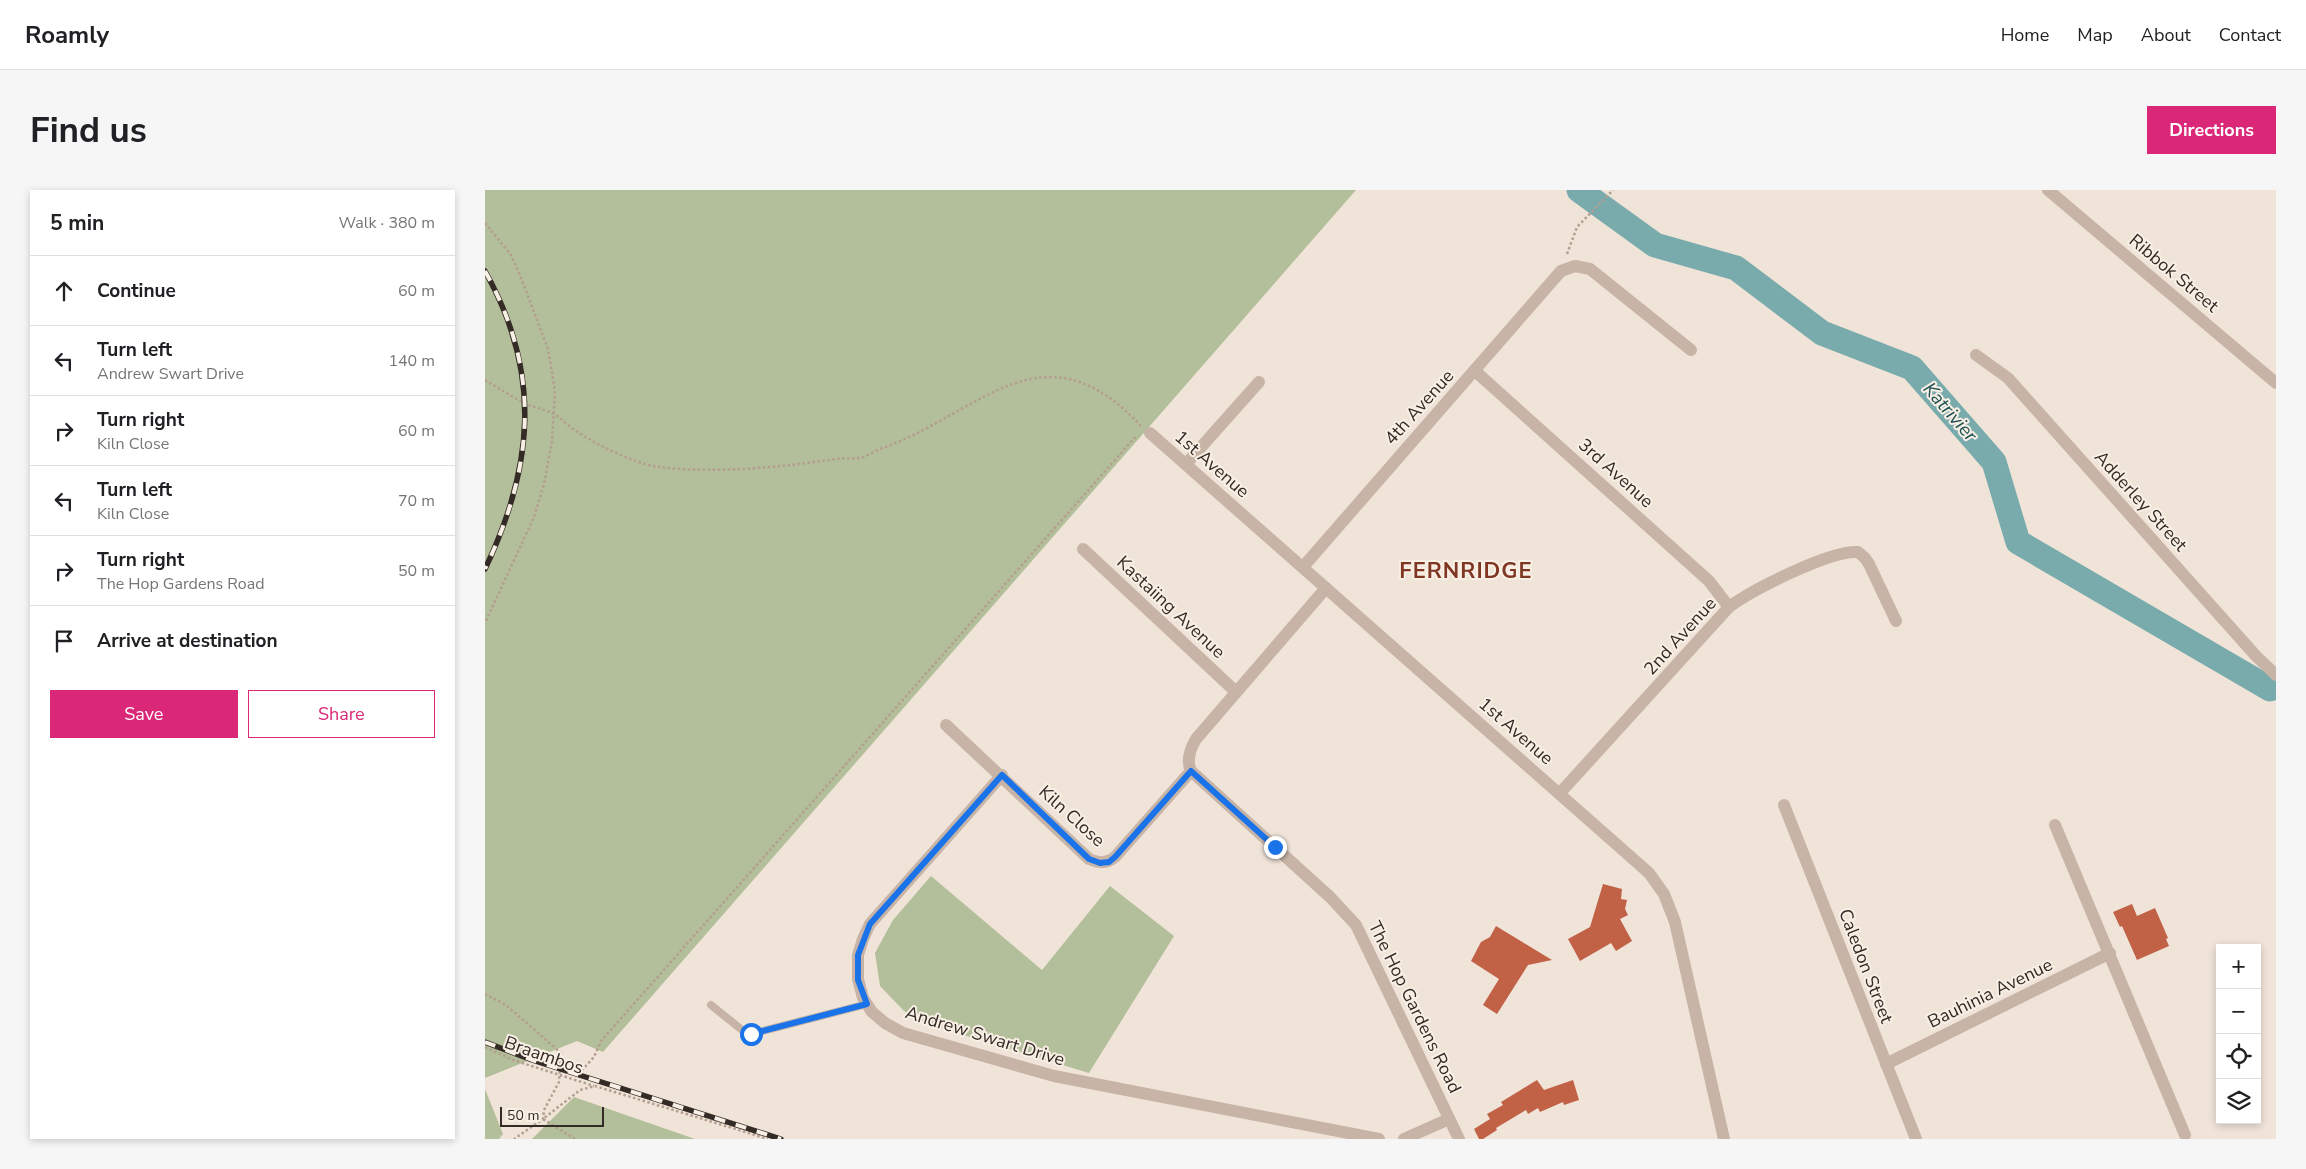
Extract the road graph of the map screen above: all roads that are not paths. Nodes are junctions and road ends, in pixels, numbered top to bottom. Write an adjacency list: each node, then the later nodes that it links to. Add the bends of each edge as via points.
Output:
1 (2048, 190): 6 (street, Ribbok Street)
2 (1691, 350): 4 (street, 4th Avenue, via 1590,269 1575,266 1561,271)
3 (1976, 354): 14 (street, Adderley Street, via 2008,378)
4 (1475, 371): 10 (street, 4th Avenue); 12 (street, 3rd Avenue, via 1709,581)
5 (1259, 382): 8 (street)
6 (2276, 383)
7 (1150, 433): 8 (street, 1st Avenue)
8 (1186, 464): 10 (street, 1st Avenue)
9 (1083, 549): 15 (street, Kastaiing Avenue)
10 (1303, 567): 11 (street, 1st Avenue)
11 (1326, 588): 15 (street); 19 (street, 1st Avenue)
12 (1729, 607): 13 (street, 2nd Avenue, via 1796,571 1833,556 1858,552 1869,564); 19 (street, 2nd Avenue)
13 (1896, 620)
14 (2276, 675)
15 (1235, 691): 17 (street, via 1195,739 1189,754)
16 (946, 725): 18 (street, Kiln Close)
17 (1191, 771): 18 (street, Kiln Close, via 1115,857 1104,863 1089,859); 26 (street, The Hop Gardens Road, via 1356,924)
18 (1002, 775): 23 (street, Andrew Swart Drive, via 870,924 858,955 858,980)
19 (1560, 793): 31 (street, 1st Avenue, via 1649,873 1669,905)
20 (1784, 805): 25 (street, Caledon Street)
21 (2055, 825): 22 (street)
22 (2110, 953): 25 (street, Bauhinia Avenue); 27 (street)
23 (867, 1004): 24 (lane, via 751,1034); 28 (street, Andrew Swart Drive, via 885,1023 903,1033 1054,1076)
24 (711, 1005)
25 (1886, 1064): 32 (street, Caledon Street)
26 (1449, 1119): 29 (street); 30 (street, The Hop Gardens Road)
27 (2185, 1135)
28 (1379, 1139)
29 (1404, 1139)
30 (1459, 1139)
31 (1724, 1139)
32 (1916, 1139)

